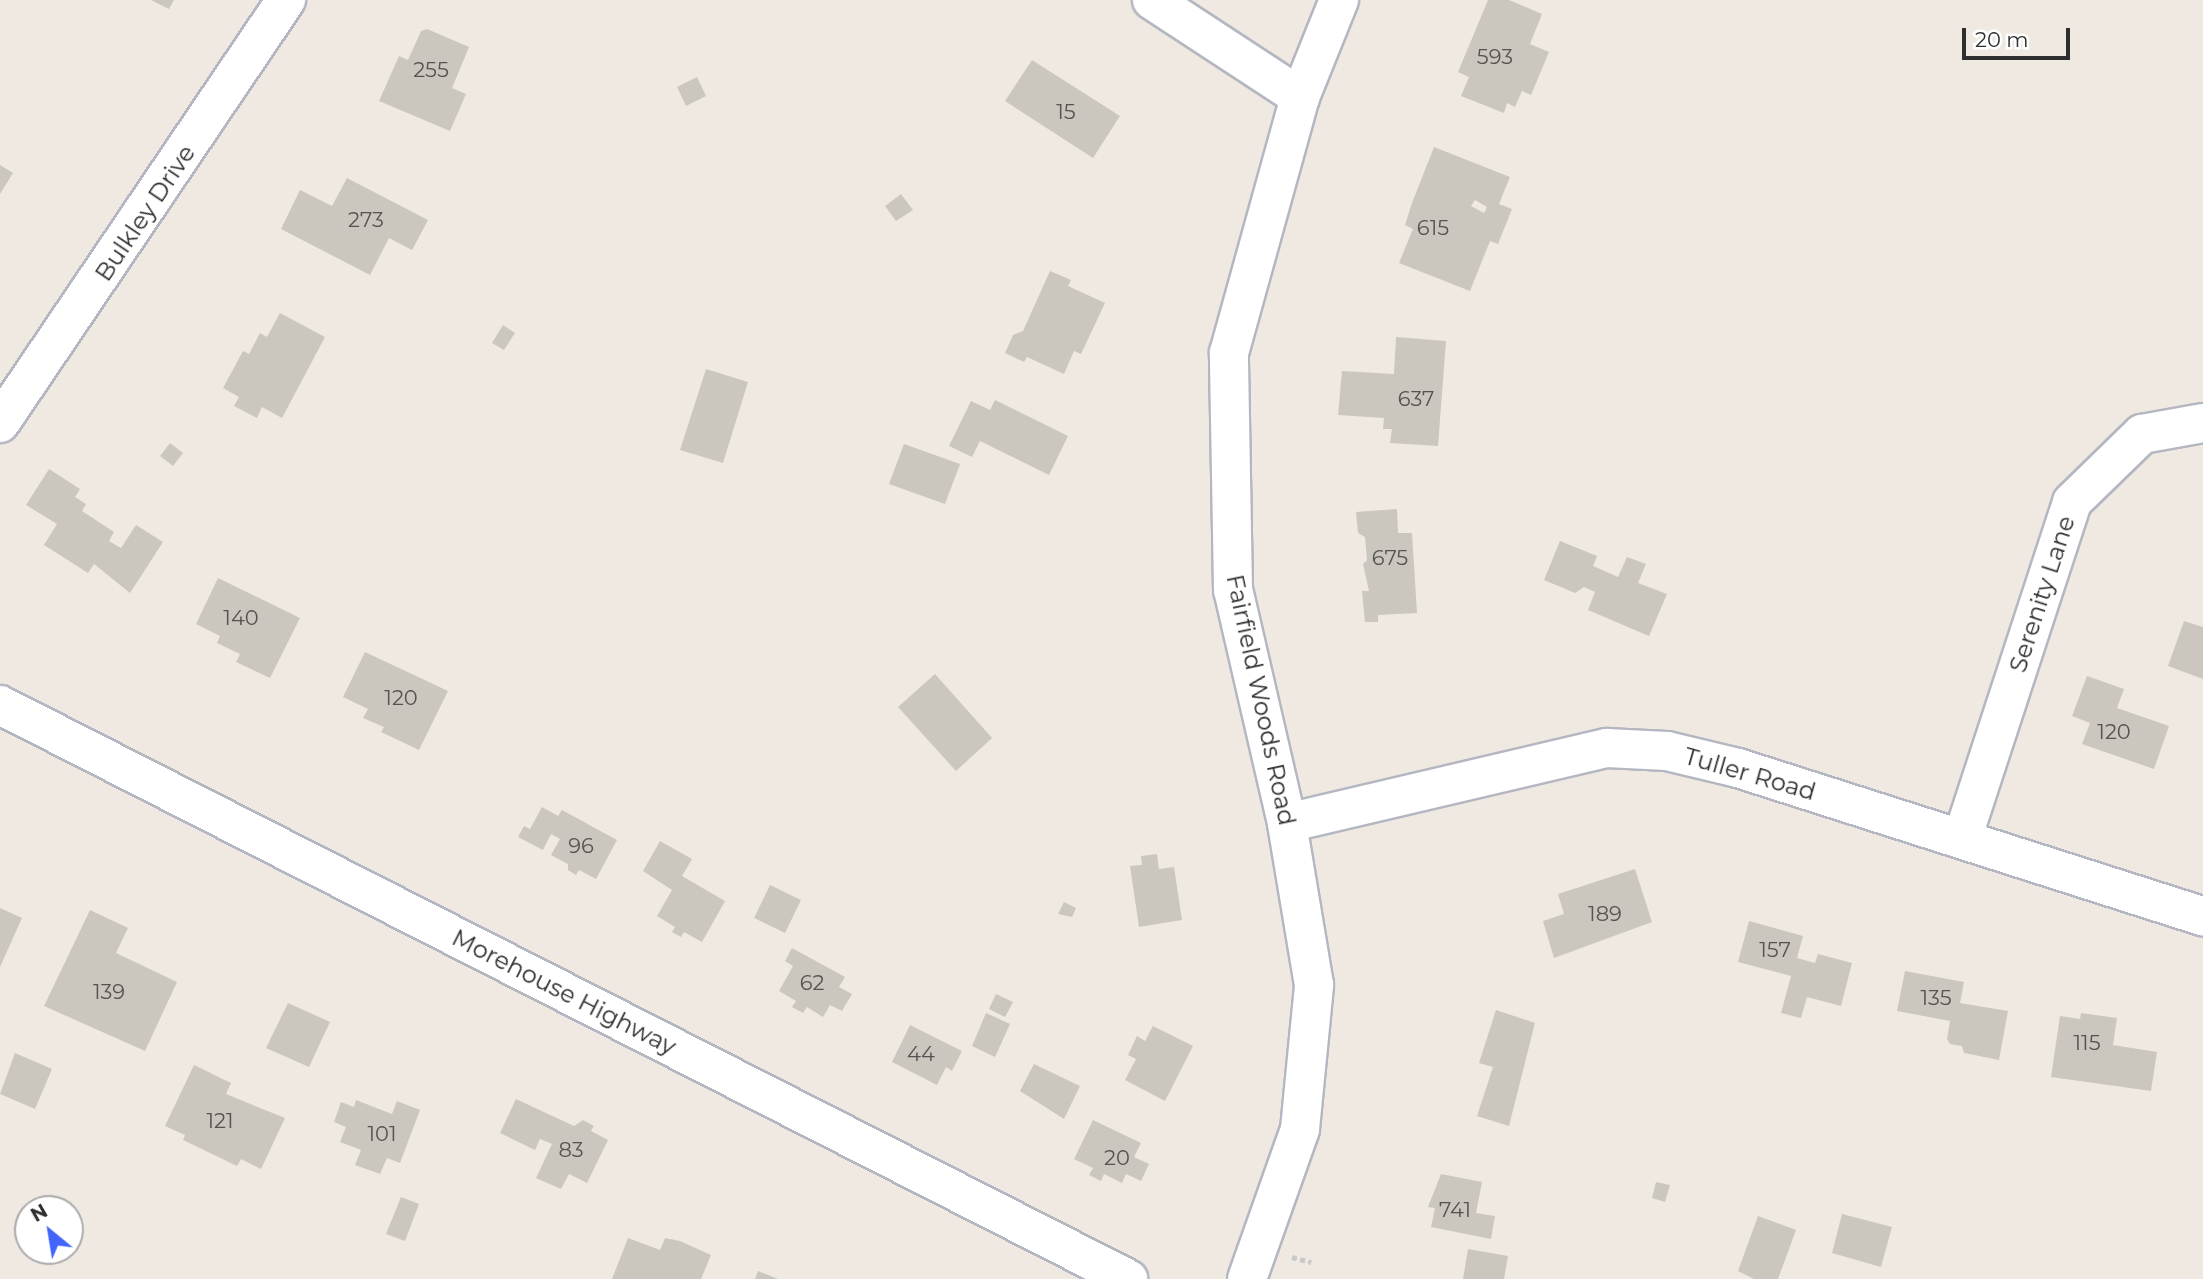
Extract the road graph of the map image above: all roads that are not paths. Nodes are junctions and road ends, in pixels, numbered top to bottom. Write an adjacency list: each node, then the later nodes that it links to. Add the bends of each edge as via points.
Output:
1 (286, 0): 6 (street, Bulkley Drive)
2 (1152, 0): 4 (street)
3 (1339, 0): 4 (street, Fairfield Woods Road)
4 (1300, 97): 8 (street, Fairfield Woods Road, via 1229,353 1233,590)
5 (2203, 423): 9 (street, Serenity Lane, via 2142,434 2072,502)
6 (0, 424)
7 (0, 705): 11 (street, Morehouse Highway)
8 (1287, 823): 9 (street, Tuller Road, via 1607,748 1667,751 1738,768); 12 (street, Fairfield Woods Road, via 1314,985 1300,1129)
9 (1962, 839): 10 (street, Tuller Road)
10 (2203, 916)
11 (1128, 1279)
12 (1247, 1279)

